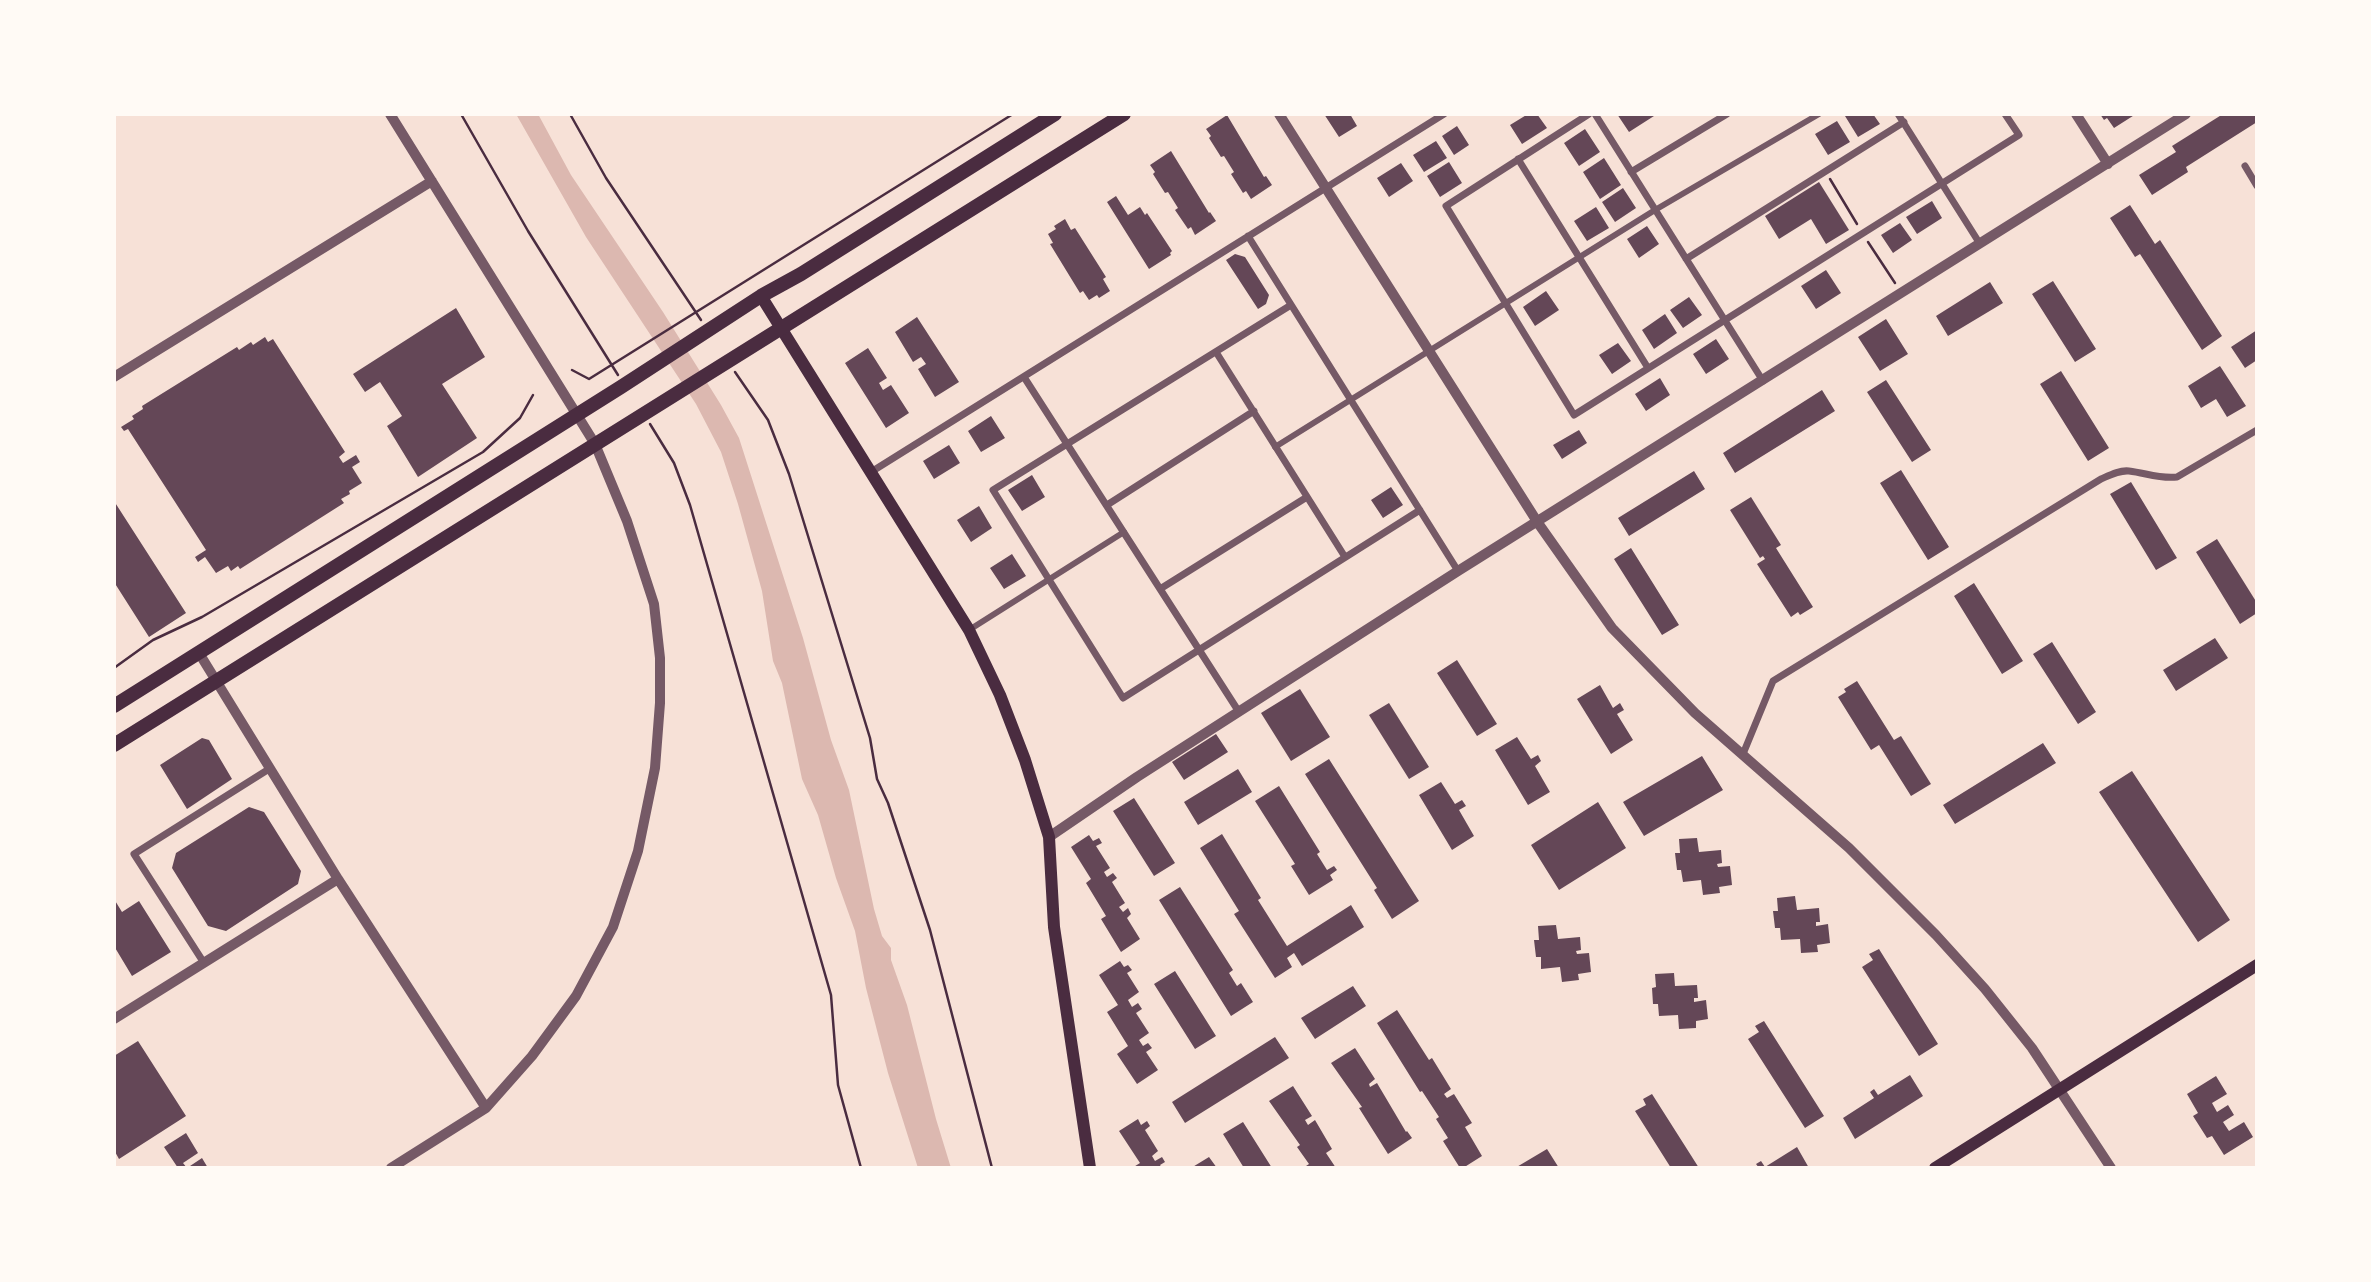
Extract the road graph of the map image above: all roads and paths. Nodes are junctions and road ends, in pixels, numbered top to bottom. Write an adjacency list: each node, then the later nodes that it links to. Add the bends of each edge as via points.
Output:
1 (390, 114): 22 (street)
2 (461, 114): 45 (path)
3 (570, 114): 35 (path, via 606,178)
4 (1013, 114): 41 (path, via 589,379)
5 (1055, 114): 31 (main road)
6 (1124, 114): 36 (main road)
7 (1279, 114): 25 (street)
8 (1444, 114): 25 (street)
9 (1589, 114): 18 (street)
10 (1595, 114): 21 (street)
11 (1727, 114): 21 (street)
12 (1819, 114): 26 (street)
13 (1898, 114): 17 (street)
14 (2006, 114): 23 (street, via 2019,135)
15 (2076, 114): 19 (street)
16 (2186, 114): 19 (street)
17 (1904, 122): 23 (street); 30 (street)
18 (1518, 159): 29 (street); 32 (street, via 1446,206)
19 (2108, 164): 28 (street)
20 (2245, 166): 24 (street)
21 (1632, 172): 26 (street)
22 (432, 181): 42 (street); 49 (street)
23 (1941, 184): 28 (street); 34 (street)
24 (2257, 186)
25 (1326, 187): 27 (street); 37 (street)
26 (1655, 209): 29 (street); 30 (street)
27 (1248, 236): 33 (street); 43 (street)
28 (1980, 244): 44 (street)
29 (1579, 257): 32 (street); 40 (street)
30 (1686, 258): 34 (street)
31 (761, 296): 36 (main road); 45 (main road)
32 (1506, 304): 37 (street); 40 (street, via 1574,415)
33 (1291, 305): 38 (street); 47 (street)
34 (1725, 320): 40 (street); 44 (street)
35 (703, 323)
36 (781, 329): 50 (main road); 55 (main road)
37 (1429, 351): 47 (street); 59 (street)
38 (1216, 352): 48 (street); 53 (street)
39 (731, 365): 84 (path, via 768,420 789,474 870,738 877,779 930,930)
40 (1648, 368)
41 (572, 370)
42 (114, 377)
43 (1024, 377): 53 (street); 55 (street)
44 (1763, 381): 59 (street)
45 (620, 382): 49 (main road)
46 (533, 395): 68 (path, via 520,418 482,452 202,617 153,640)
47 (1349, 396): 54 (street); 58 (street)
48 (1254, 411): 54 (street); 57 (street)
49 (578, 414): 52 (street); 67 (main road)
50 (642, 419): 52 (main road); 83 (path, via 674,463 690,505 831,995 838,1085)
51 (2257, 430): 73 (street, via 2177,477 2128,471 2101,479 1773,681)
52 (595, 444): 69 (main road); 81 (street, via 654,604 660,682 654,768 638,851 607,940 564,1015)
53 (1068, 445): 57 (street); 63 (street, via 993,491)
54 (1275, 447): 56 (street)
55 (871, 472): 65 (main road)
56 (1307, 498): 61 (street); 64 (street)
57 (1107, 505): 60 (street)
58 (1420, 510): 61 (street); 62 (street)
59 (1538, 523): 62 (street); 73 (street, via 1612,628 1695,713)
60 (1124, 532): 63 (street); 64 (street)
61 (1345, 557): 66 (street)
62 (1458, 571): 71 (street)
63 (1049, 579): 65 (street); 66 (street, via 1123,698)
64 (1160, 589): 66 (street)
65 (969, 630): 75 (main road, via 1000,695)
66 (1199, 649): 71 (street)
67 (199, 653): 69 (street); 70 (main road)
68 (114, 668)
69 (216, 681): 72 (main road); 74 (street)
70 (114, 706)
71 (1239, 712): 75 (street)
72 (114, 745)
73 (1743, 754): 80 (street, via 1918,915 2009,1018)
74 (270, 769): 76 (street); 77 (street, via 134,854)
75 (1049, 837): 85 (main road, via 1054,927)
76 (338, 879): 77 (street); 81 (street)
77 (204, 963): 79 (street)
78 (2257, 965): 80 (main road)
79 (114, 1019)
80 (2059, 1088): 86 (main road); 87 (street)
81 (486, 1108): 82 (street)
82 (391, 1168)
83 (861, 1168)
84 (992, 1168)
85 (1090, 1168)
86 (1935, 1168)
87 (2111, 1168)

